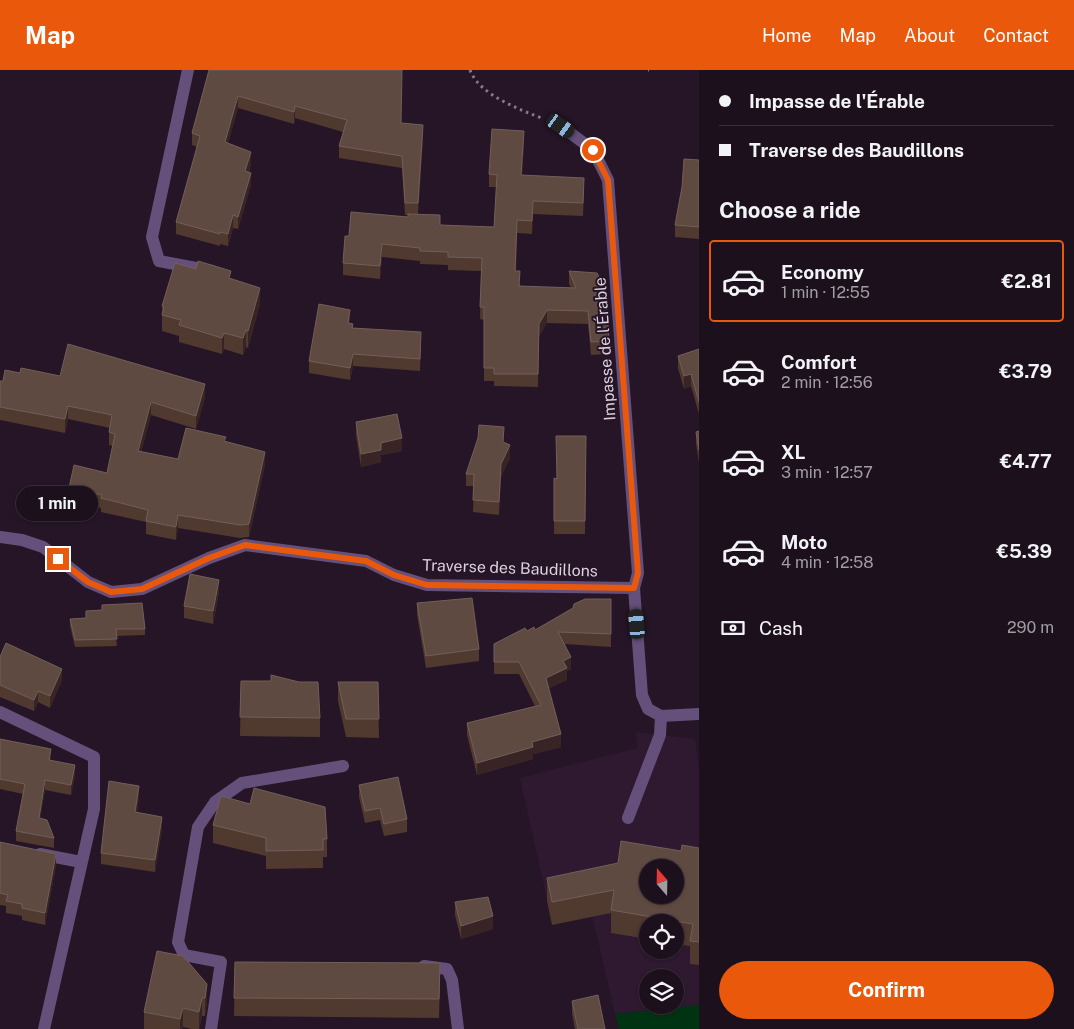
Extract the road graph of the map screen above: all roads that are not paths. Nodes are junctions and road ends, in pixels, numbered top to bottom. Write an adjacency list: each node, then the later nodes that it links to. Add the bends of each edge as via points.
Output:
1 (188, 70): 3 (street, via 152,237 159,261)
2 (561, 126): 5 (street, Impasse de l'Érable, via 593,150 608,180 638,573)
3 (229, 274)
4 (0, 537): 5 (street, Traverse des Baudillons, via 43,547 88,582 111,592 142,589 245,545 366,561 394,575 427,585)
5 (634, 588): 8 (street, via 642,696 648,709)
6 (0, 712): 12 (street, via 94,757 94,809)
7 (699, 714): 8 (street)
8 (661, 716): 10 (street, via 660,735)
9 (343, 766): 15 (street, via 242,783 215,802 198,827 178,942 184,955 226,962)
10 (628, 818)
11 (27, 851): 12 (street)
12 (81, 862): 14 (street)
13 (414, 966): 16 (street, via 446,969 452,980)
14 (44, 1029)
15 (211, 1029)
16 (458, 1029)

